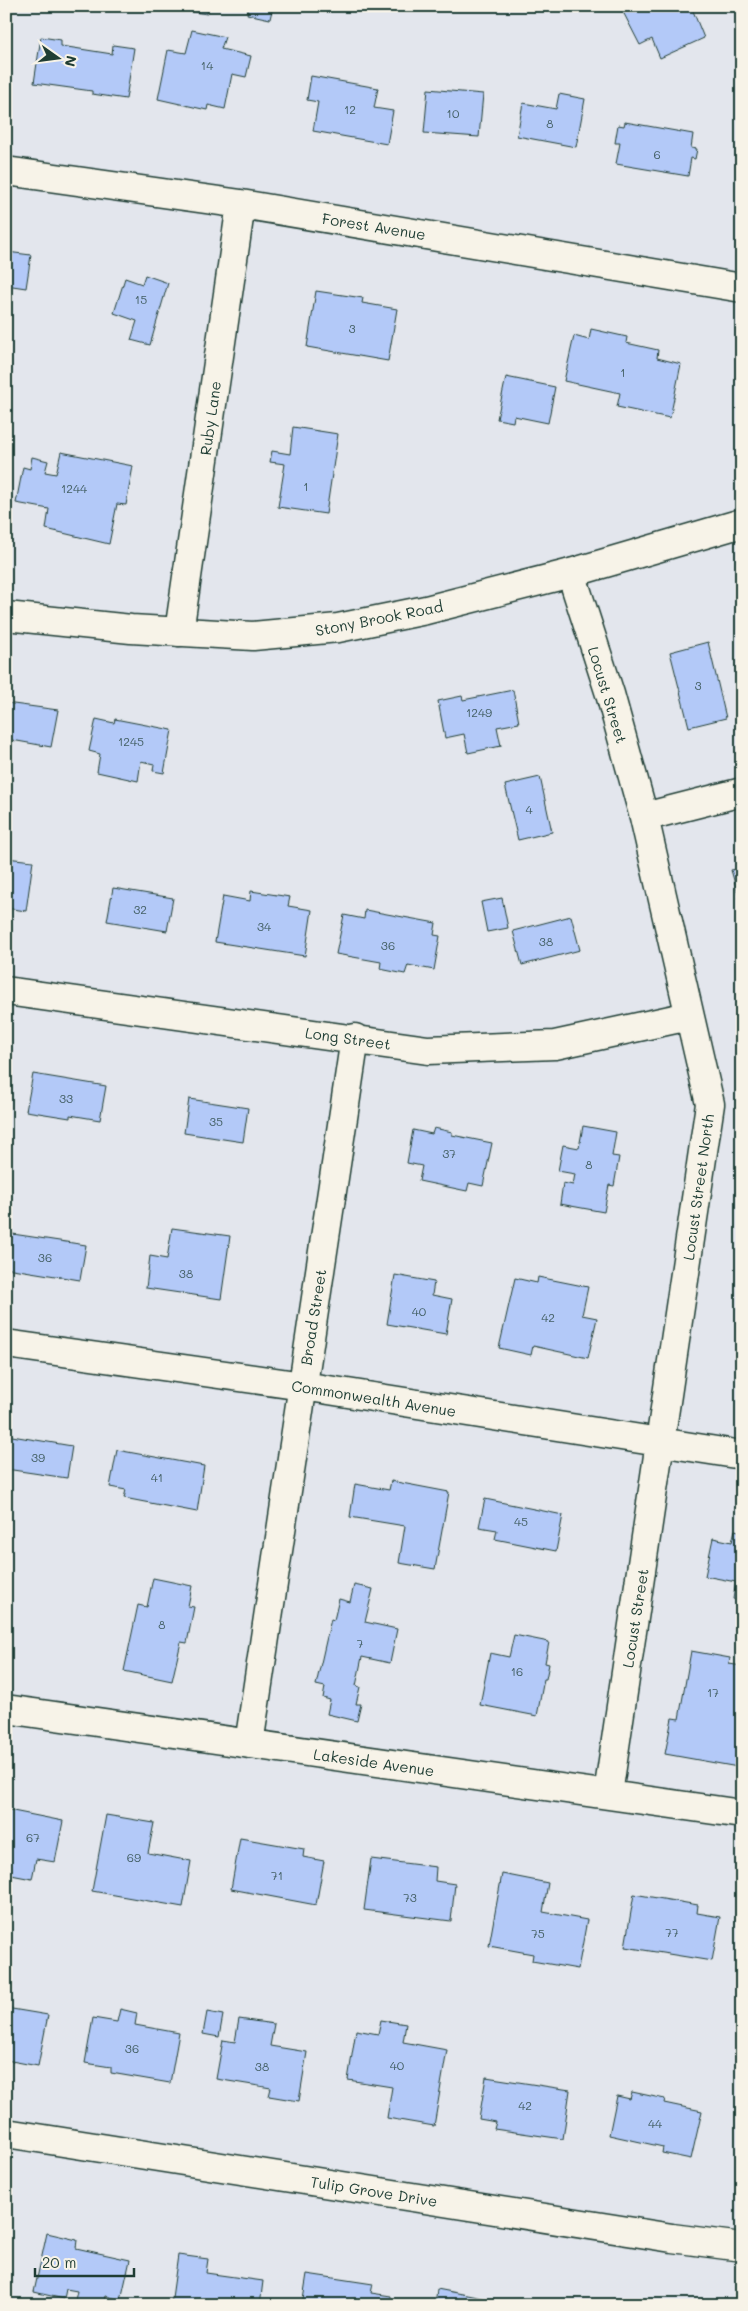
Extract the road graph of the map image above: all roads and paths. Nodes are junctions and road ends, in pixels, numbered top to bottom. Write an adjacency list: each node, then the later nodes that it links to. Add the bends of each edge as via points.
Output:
1 (6, 171): 2 (street, Forest Avenue)
2 (241, 204): 3 (street, Forest Avenue); 7 (street, Ruby Lane)
3 (742, 288)
4 (742, 523): 5 (street, Stony Brook Road)
5 (571, 573): 7 (street, Stony Brook Road, via 426,610 338,628 253,636); 9 (street, Locust Street, via 610,694)
6 (6, 616): 7 (street, Stony Brook Road)
7 (179, 632)
8 (742, 792): 9 (street)
9 (644, 817): 11 (street, Locust Street North)
10 (6, 991): 12 (street, Long Street)
11 (689, 1016): 12 (street, Long Street, via 555,1045 428,1050); 15 (street, Locust Street North, via 710,1104)
12 (355, 1038): 14 (street, Broad Street)
13 (6, 1344): 14 (street, Commonwealth Avenue)
14 (303, 1386): 15 (street, Commonwealth Avenue); 18 (street, Broad Street)
15 (661, 1443): 16 (street, Commonwealth Avenue); 19 (street, Locust Street)
16 (742, 1454)
17 (6, 1709): 18 (street, Lakeside Avenue)
18 (249, 1744): 19 (street, Lakeside Avenue)
19 (608, 1794): 20 (street, Lakeside Avenue)
20 (742, 1814)
21 (6, 2133): 22 (street, Tulip Grove Drive)
22 (742, 2247)

